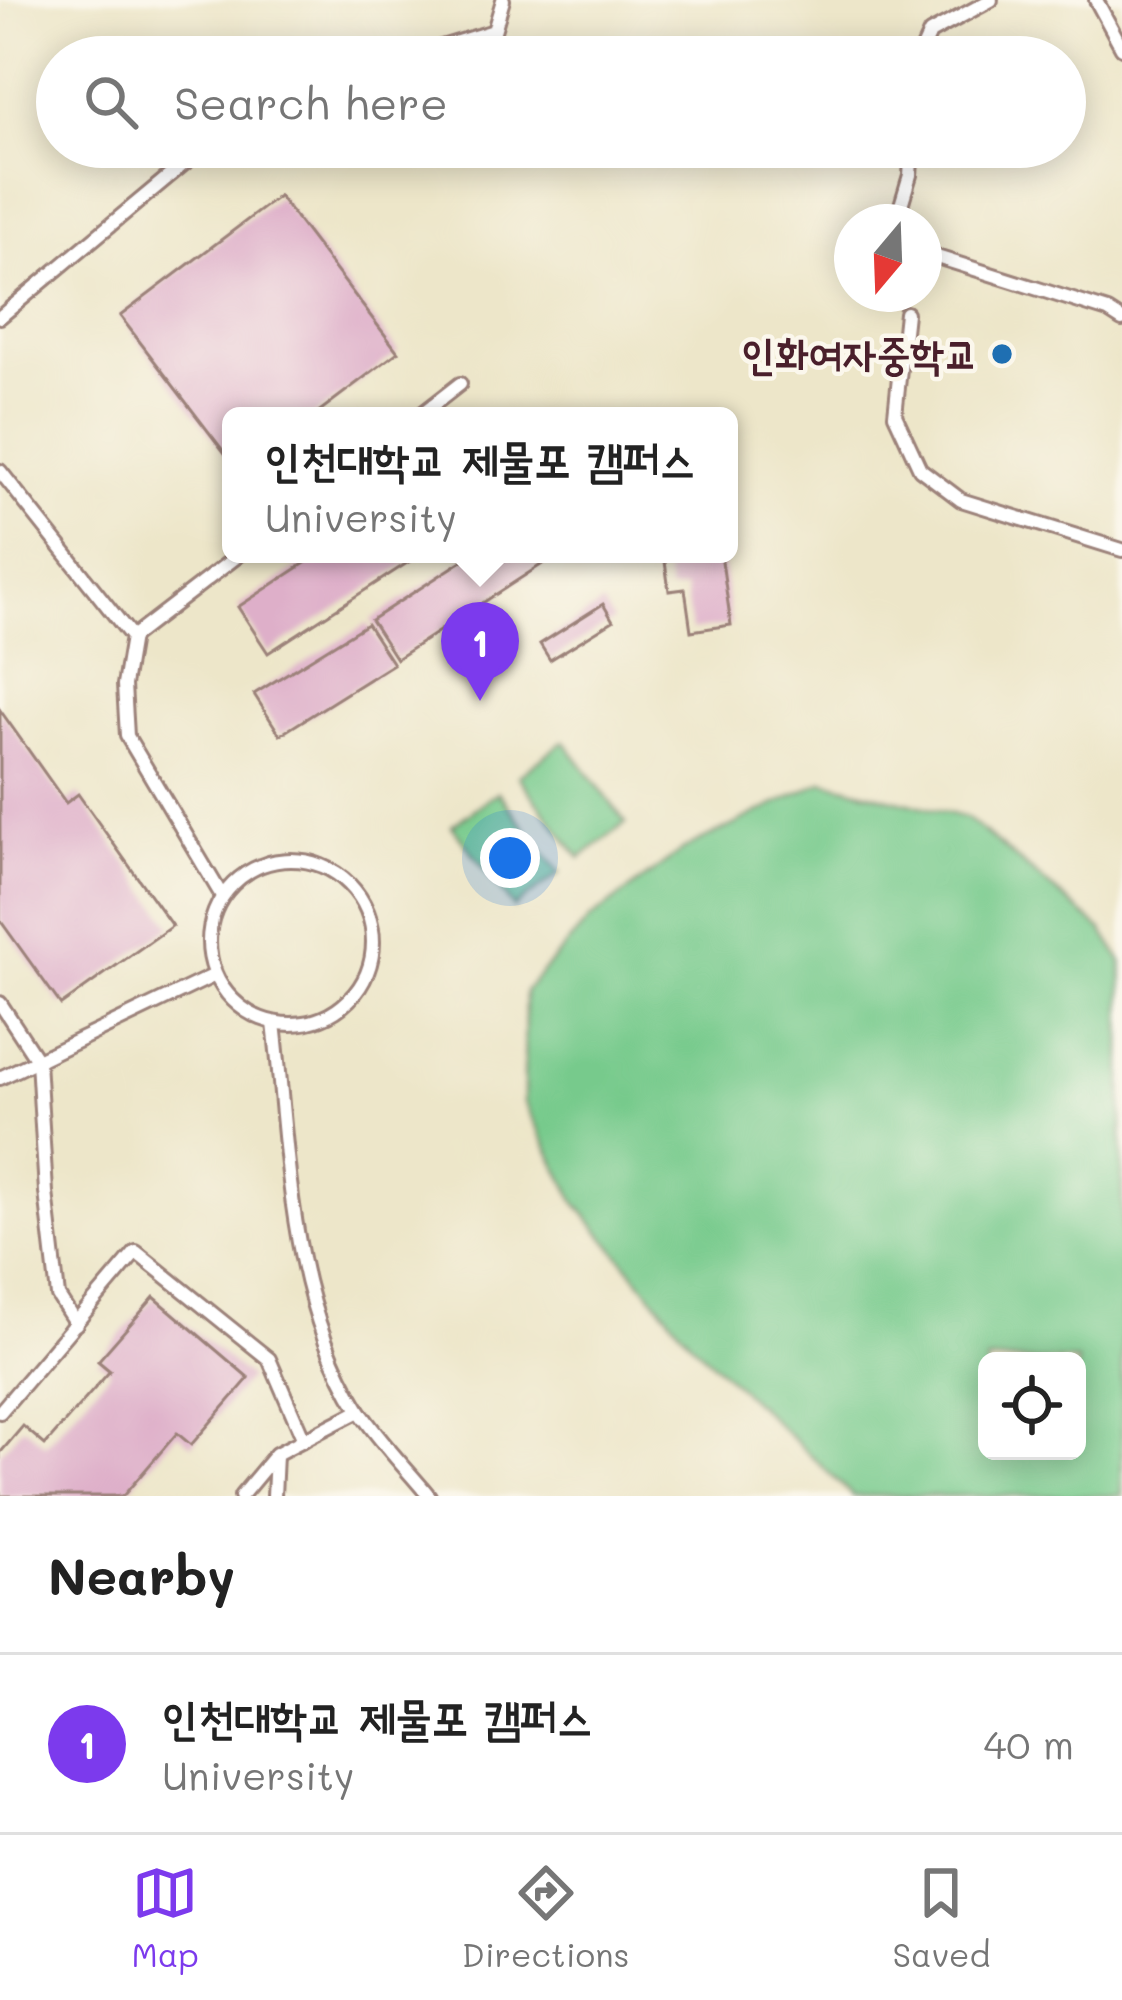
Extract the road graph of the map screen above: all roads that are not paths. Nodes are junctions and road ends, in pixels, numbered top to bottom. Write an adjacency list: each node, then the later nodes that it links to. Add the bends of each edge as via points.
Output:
1 (503, 0): 4 (lane, via 494,31)
2 (991, 0): 5 (lane)
3 (1096, 0): 6 (lane)
4 (477, 36)
5 (929, 36)
6 (1122, 48)
7 (179, 168): 12 (lane)
8 (910, 168): 9 (lane)
9 (901, 204)
10 (942, 259): 13 (lane)
11 (906, 313): 17 (lane, via 895,415 920,469 961,500)
12 (0, 316)
13 (1122, 320)
14 (460, 384): 15 (lane)
15 (431, 407)
16 (0, 471): 19 (lane)
17 (1122, 550)
18 (228, 563): 19 (lane)
19 (132, 638): 20 (lane, via 127,736)
20 (222, 896): 21 (lane, via 208,943); 23 (lane, via 267,863 306,861 343,878 367,909 374,949 361,986 314,1022)
21 (215, 975): 23 (lane, via 245,1011); 24 (lane)
22 (0, 1003): 24 (lane)
23 (274, 1023): 27 (lane, via 300,1250 319,1328)
24 (38, 1061): 25 (lane); 26 (lane, via 58,1296)
25 (0, 1078)
26 (76, 1324): 28 (lane); 29 (lane, via 136,1252 269,1359)
27 (359, 1411): 29 (lane); 33 (lane)
28 (0, 1412)
29 (304, 1440): 30 (lane)
30 (276, 1454): 31 (lane); 32 (lane)
31 (241, 1496)
32 (274, 1496)
33 (429, 1496)

